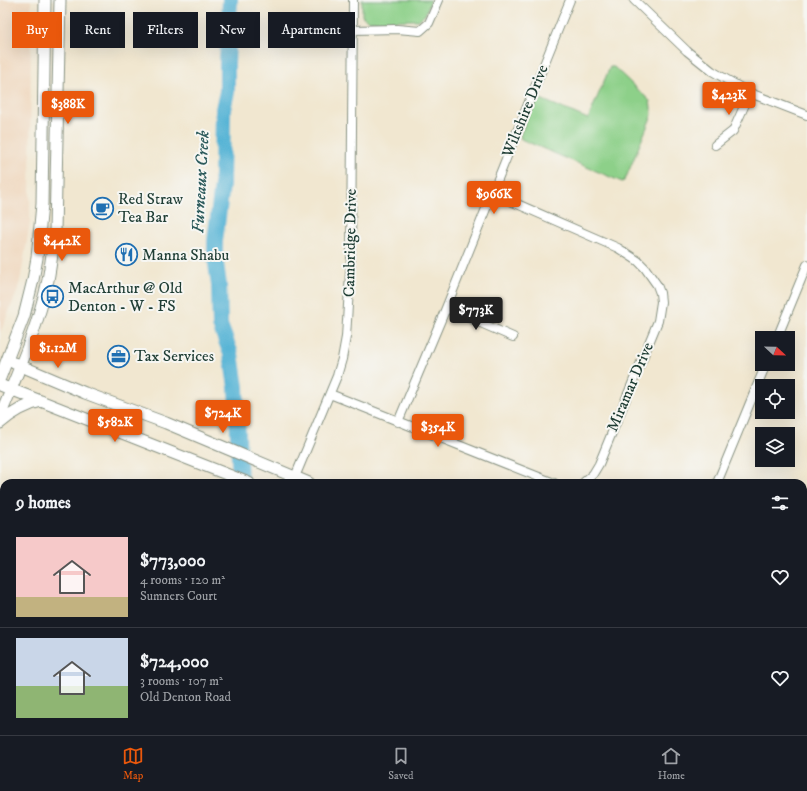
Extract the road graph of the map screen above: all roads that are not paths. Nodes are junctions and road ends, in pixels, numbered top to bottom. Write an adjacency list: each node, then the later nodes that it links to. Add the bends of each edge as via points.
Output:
1 (45, 0): 11 (street)
2 (60, 0): 12 (street)
3 (353, 0): 7 (street, Cambridge Drive)
4 (439, 0): 8 (street, via 429,23 420,31)
5 (570, 0): 15 (street, Wiltshire Drive)
6 (634, 0): 10 (street, via 712,71)
7 (353, 12)
8 (355, 30)
9 (353, 48): 26 (street, Cambridge Drive, via 351,256 346,337 342,359)
10 (750, 93): 13 (street); 14 (street, via 733,131)
11 (43, 100): 12 (street); 20 (street, via 42,204 37,258 28,302)
12 (57, 100): 21 (street, via 53,248 43,300)
13 (807, 115)
14 (715, 145)
15 (492, 193): 17 (street, Wiltshire Drive); 35 (street, Miramar Drive, via 618,248 638,261 657,285 661,302 658,321 599,464)
16 (807, 266): 18 (street)
17 (446, 308): 19 (street); 29 (street, Wiltshire Drive)
18 (780, 331)
19 (513, 337)
20 (4, 359): 21 (street); 23 (street)
21 (20, 366): 25 (street); 31 (street)
22 (763, 371): 36 (street)
23 (0, 378)
24 (0, 385): 25 (street)
25 (11, 389): 27 (street); 28 (street)
26 (330, 394): 29 (street); 31 (street, Cambridge Drive)
27 (41, 401): 30 (street, via 12,413); 32 (street)
28 (0, 416)
29 (398, 422): 34 (street)
30 (0, 423)
31 (294, 477): 33 (street)
32 (239, 479)
33 (299, 479)
34 (544, 479)
35 (587, 479)
36 (719, 479)

